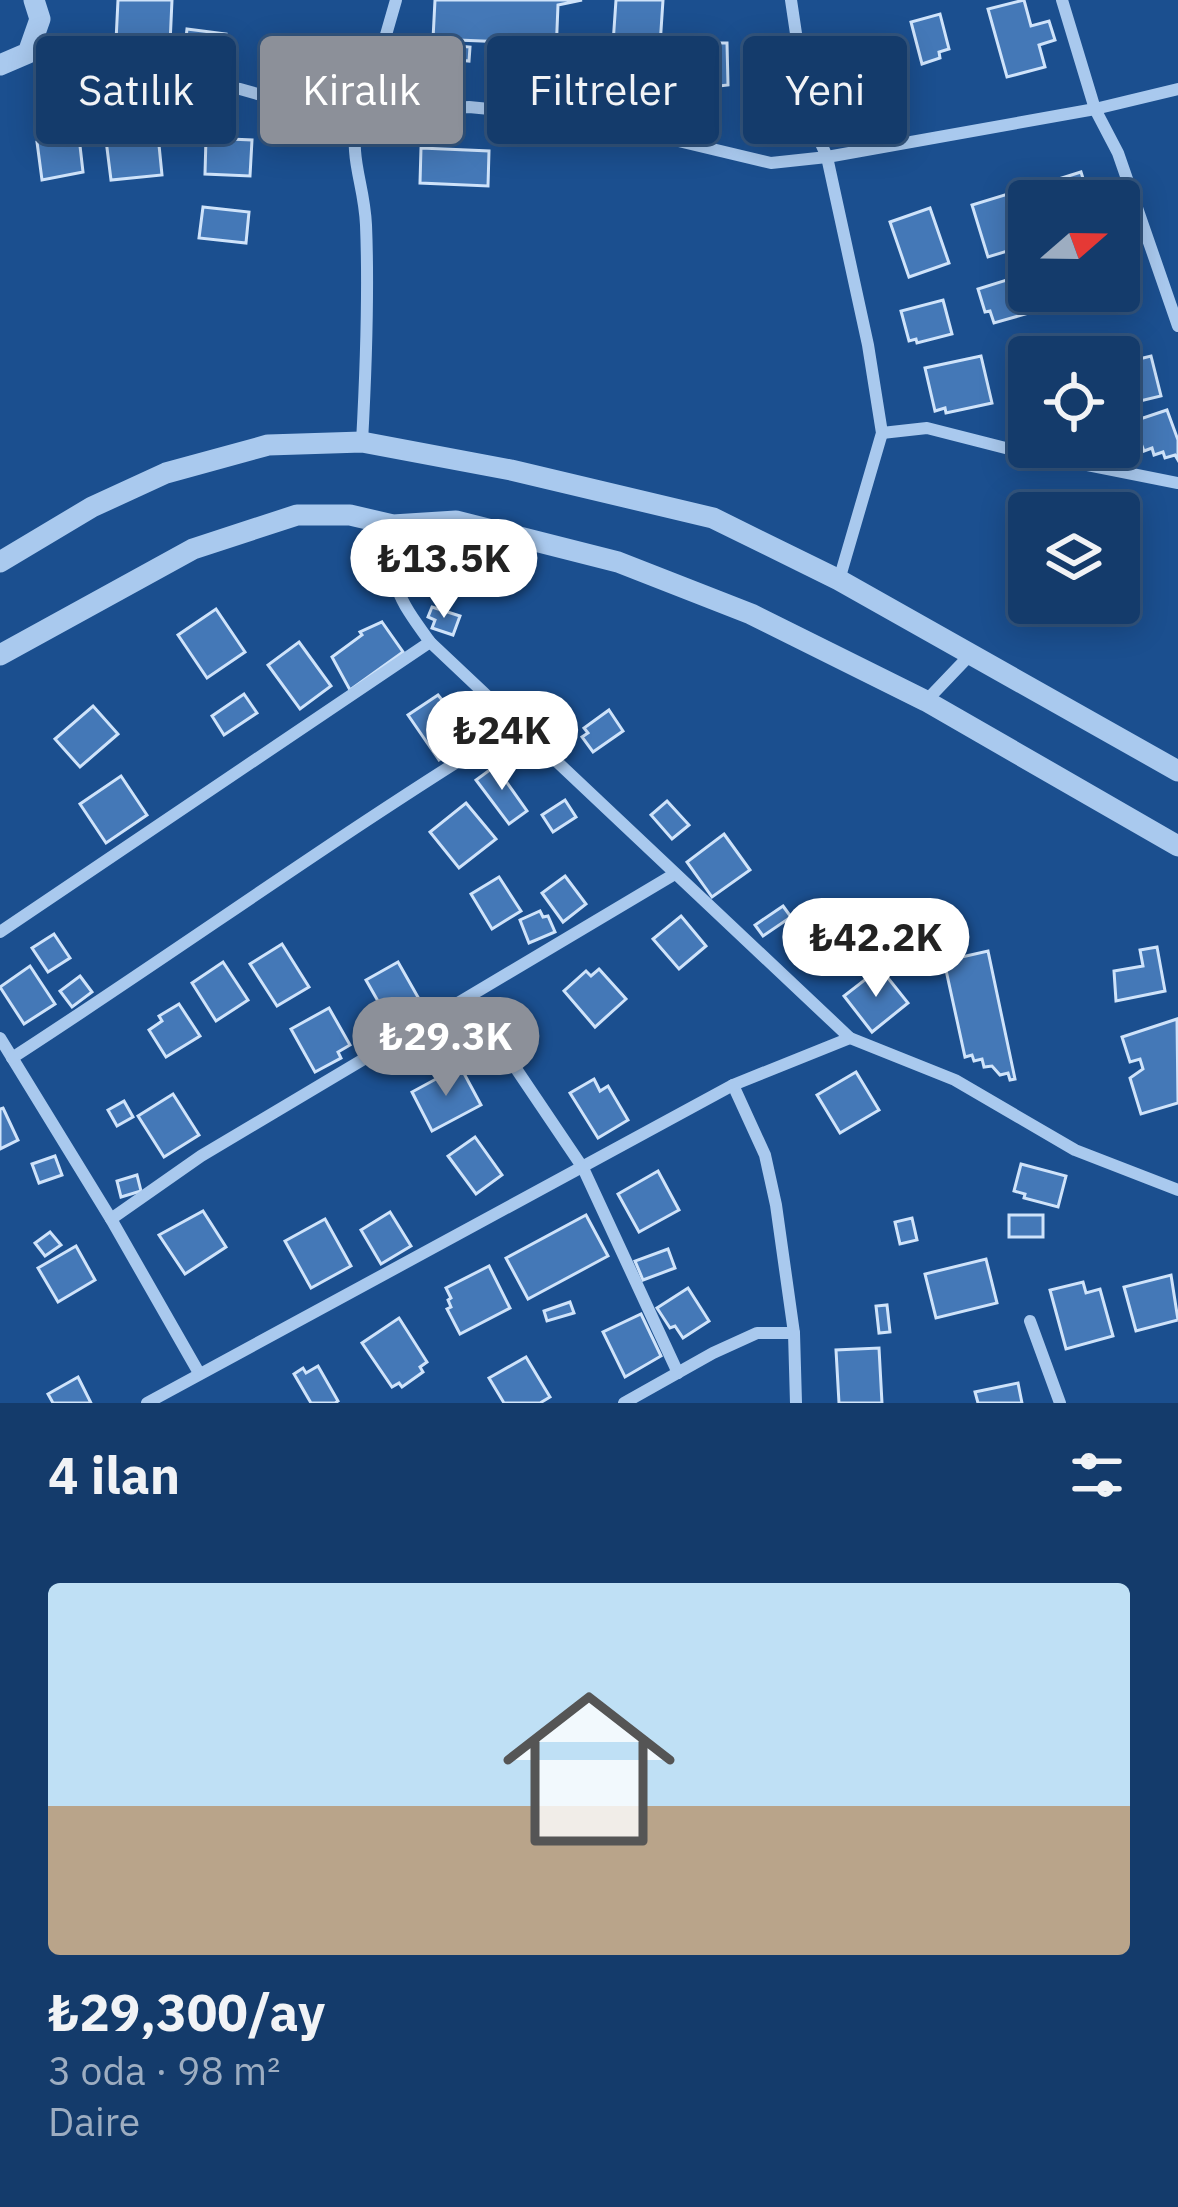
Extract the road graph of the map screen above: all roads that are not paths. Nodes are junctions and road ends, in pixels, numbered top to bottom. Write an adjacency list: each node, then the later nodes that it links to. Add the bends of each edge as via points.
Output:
1 (34, 0): 6 (street, via 40,19)
2 (395, 0): 5 (street)
3 (791, 0): 13 (street, via 808,114)
4 (1062, 0): 11 (street)
5 (385, 36)
6 (28, 53): 7 (street); 9 (street, via 116,76)
7 (0, 65)
8 (1178, 89): 11 (street)
9 (260, 94)
10 (463, 107): 13 (street, via 582,118 771,163)
11 (1095, 110): 13 (street); 14 (street)
12 (352, 144): 16 (street, via 365,204 369,303)
13 (827, 157): 15 (street)
14 (1178, 323)
15 (882, 433): 17 (street, via 927,428); 20 (street)
16 (362, 442): 19 (street, via 268,445 166,473); 20 (street, via 712,518)
17 (1178, 483)
18 (393, 525): 21 (street, via 391,573); 22 (street, via 297,515 193,549); 24 (street, via 456,521 618,562 752,614)
19 (0, 562)
20 (839, 580): 23 (street)
21 (430, 642): 25 (street); 29 (street)
22 (0, 655)
23 (969, 656): 24 (street); 26 (street)
24 (926, 701): 27 (street)
25 (518, 724): 28 (street); 33 (street)
26 (1178, 771)
27 (1178, 847)
28 (673, 875): 30 (street); 32 (street)
29 (0, 932)
30 (469, 1000): 35 (street); 37 (street, via 201,1156)
31 (0, 1038): 33 (street)
32 (850, 1038): 34 (street); 36 (street, via 955,1080 1075,1150)
33 (12, 1058): 37 (street)
34 (733, 1085): 35 (street); 39 (street, via 765,1155)
35 (583, 1168): 40 (street); 41 (street)
36 (1178, 1190)
37 (111, 1219): 40 (street)
38 (1030, 1322): 45 (street)
39 (794, 1333): 41 (street, via 757,1333); 44 (street)
40 (199, 1373): 42 (street)
41 (678, 1373): 43 (street)
42 (147, 1403)
43 (625, 1403)
44 (796, 1403)
45 (1060, 1403)

